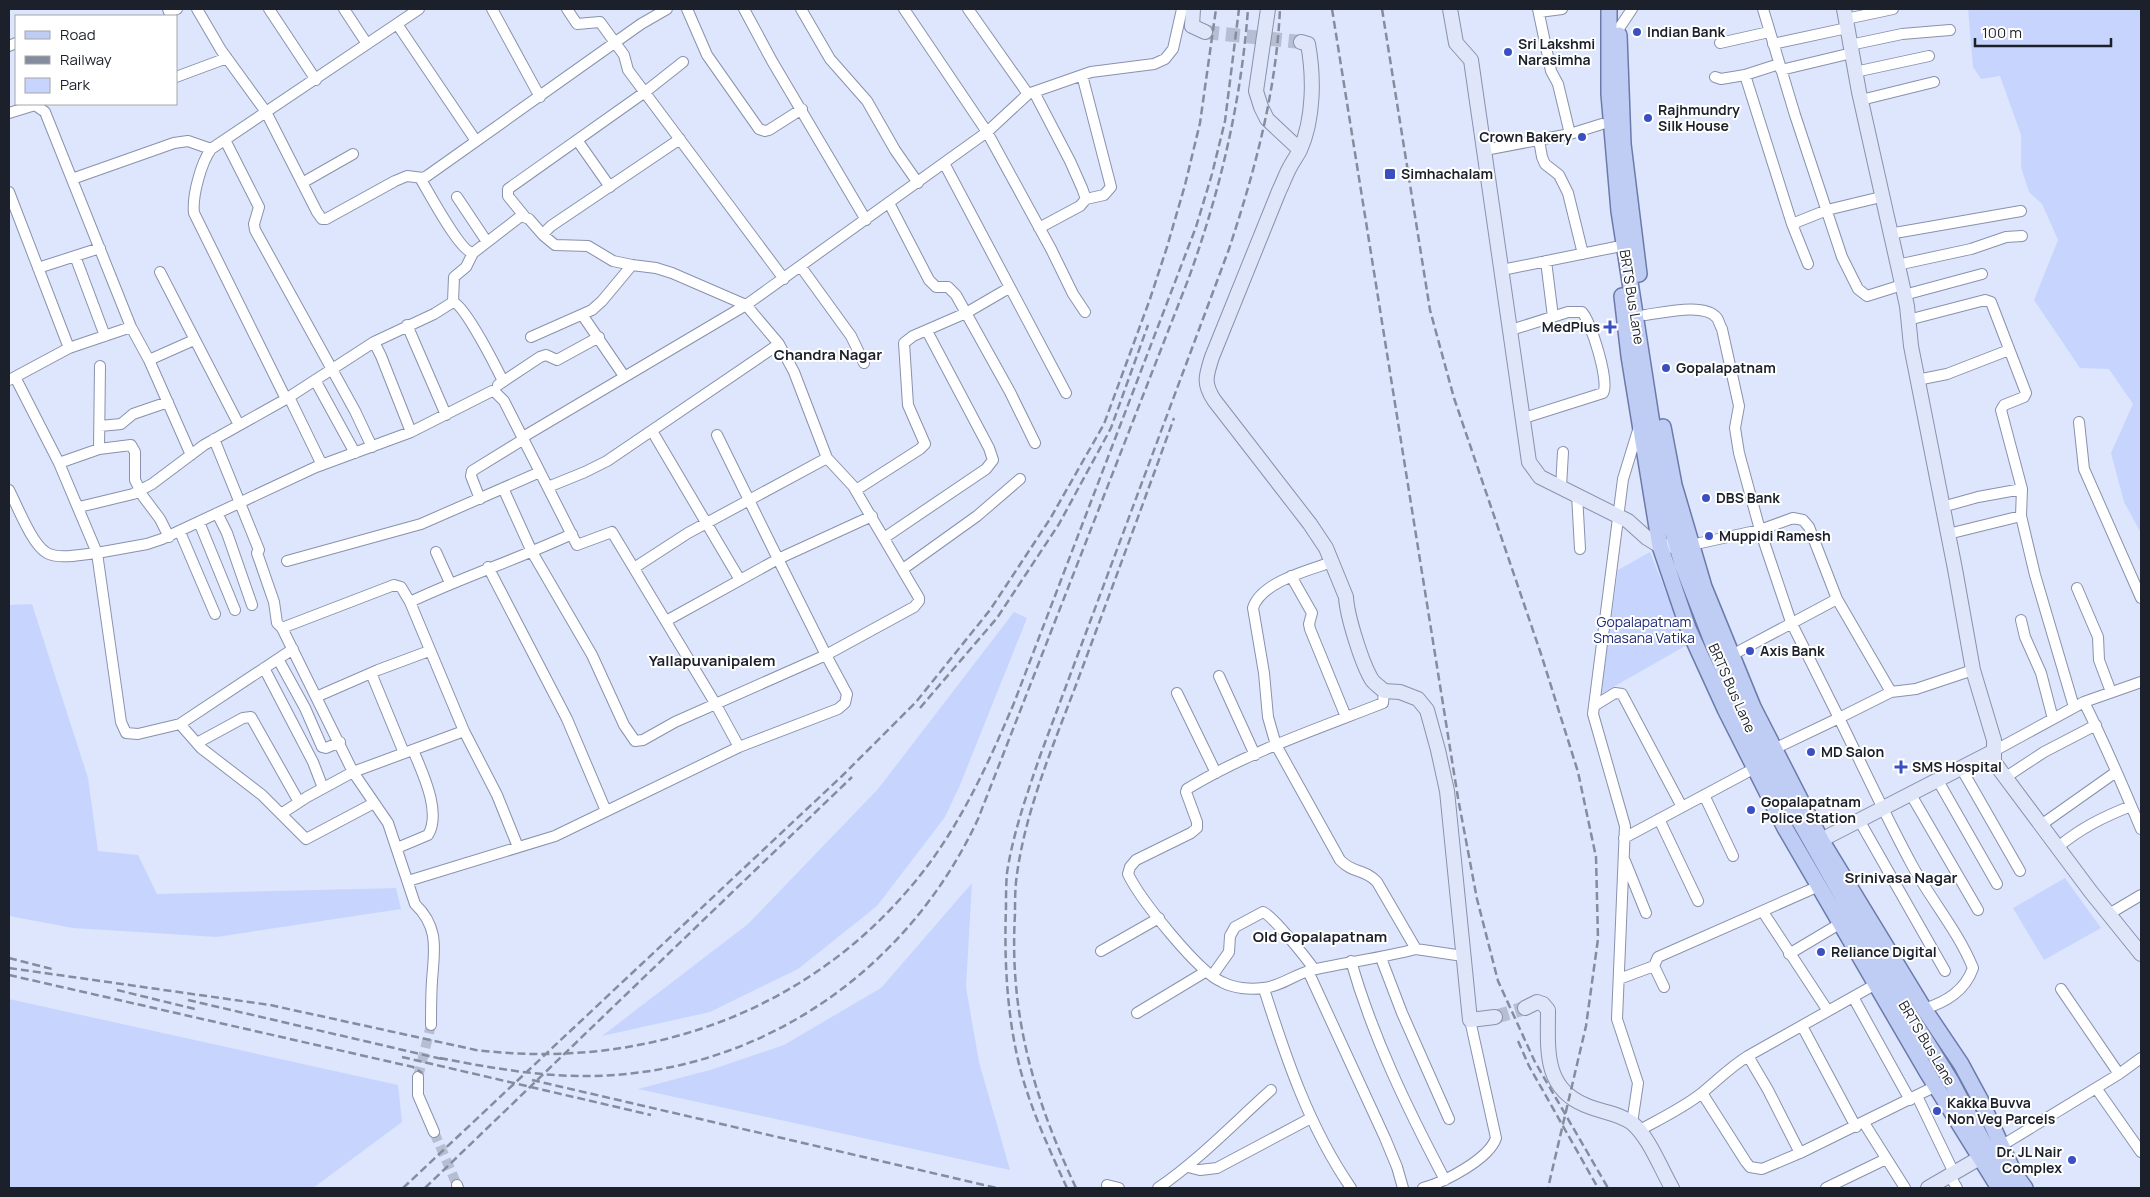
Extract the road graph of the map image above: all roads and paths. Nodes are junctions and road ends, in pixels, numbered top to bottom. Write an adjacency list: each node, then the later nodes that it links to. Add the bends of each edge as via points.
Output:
1 (198, 9): 38 (street)
2 (269, 9): 46 (street)
3 (344, 9): 34 (street)
4 (492, 9): 50 (street)
5 (567, 9): 32 (street, via 577,24 600,22)
6 (667, 9): 32 (street)
7 (687, 9): 53 (street, via 707,55 759,129 765,132)
8 (744, 9): 53 (street)
9 (801, 9): 72 (street, via 830,59 867,101)
10 (904, 9): 57 (street)
11 (968, 9): 49 (street)
12 (1182, 9): 42 (street, via 1173,49 1165,59 1154,64)
13 (1192, 9): 29 (street, via 1192,26)
14 (1268, 9): 65 (street, via 1256,91 1267,119)
15 (1450, 9): 66 (street, via 1456,43 1471,60)
16 (1562, 9): 23 (street)
17 (1599, 9): 56 (main road)
18 (1609, 9): 188 (main road, BRTS Bus Lane, via 1609,94 1619,212 1659,469)
19 (1618, 9): 27 (main road)
20 (1632, 9): 27 (street)
21 (1763, 9): 30 (street)
22 (1893, 9): 25 (street)
23 (1539, 10): 58 (street, via 1551,71 1558,84)
24 (412, 11): 26 (street)
25 (1846, 18): 35 (street); 36 (street)
26 (396, 24): 34 (street); 63 (street)
27 (1618, 30): 111 (main road, via 1623,144)
28 (1950, 30): 36 (street, via 1902,34)
29 (1205, 32)
30 (1769, 32): 33 (street); 35 (street)
31 (1301, 42): 65 (street, via 1308,44 1311,70 1309,115)
32 (615, 43): 48 (street, via 624,55 628,70); 50 (street)
33 (1720, 43)
34 (367, 44): 46 (street)
35 (1773, 44): 40 (street)
36 (1851, 49): 40 (street); 41 (street)
37 (1929, 56): 41 (street)
38 (227, 58): 44 (street); 54 (street)
39 (683, 62): 48 (street)
40 (1780, 67): 43 (street); 80 (street)
41 (1855, 72): 51 (street)
42 (1082, 75): 49 (street); 77 (street, via 1111,187 1104,194)
43 (1745, 75): 45 (street); 84 (street)
44 (178, 76)
45 (1715, 77)
46 (316, 80): 54 (street)
47 (1934, 82): 51 (street)
48 (644, 92): 59 (street); 61 (street)
49 (1031, 93): 57 (street); 77 (street, via 1070,161)
50 (540, 96): 63 (street)
51 (1860, 100): 76 (street)
52 (45, 106): 55 (street, via 35,105); 70 (street)
53 (802, 109): 83 (street)
54 (266, 112): 60 (street); 71 (street)
55 (9, 113)
56 (1602, 124): 58 (street); 90 (main road)
57 (987, 132): 68 (street); 85 (street)
58 (1570, 134): 62 (street)
59 (680, 139): 73 (street); 104 (street)
60 (225, 140): 64 (street); 130 (street, via 259,207 255,230)
61 (578, 140): 73 (street); 82 (street, via 508,189 508,196)
62 (1539, 140): 66 (street); 93 (street, via 1545,164 1559,175 1568,193)
63 (476, 141): 69 (street, via 433,173)
64 (211, 149): 70 (street, via 188,141 174,143); 138 (street, via 201,167 194,213)
65 (1300, 150): 195 (street, via 1289,168 1212,357 1206,386 1310,524)
66 (1485, 150): 101 (street)
67 (353, 154): 71 (street)
68 (944, 163): 72 (street); 105 (street)
69 (420, 178): 71 (street, via 406,176 394,180 326,219 320,216); 92 (street, via 458,242)
70 (72, 179): 91 (street)
71 (302, 183)
72 (918, 183): 78 (street)
73 (610, 187): 87 (street, via 551,226)
74 (9, 192): 79 (street)
75 (457, 196): 89 (street)
76 (1881, 197): 80 (street); 86 (street)
77 (1086, 199): 85 (street, via 1080,206)
78 (890, 203): 83 (street); 110 (street, via 929,280 936,287 950,289)
79 (11, 204): 100 (street)
80 (1828, 210): 84 (street); 106 (street, via 1842,257 1862,293 1866,296)
81 (2021, 211): 86 (street)
82 (525, 217): 87 (street); 89 (street, via 516,219)
83 (866, 220): 99 (street)
84 (1792, 224): 96 (street)
85 (1040, 228): 109 (street)
86 (1889, 234): 97 (street)
87 (543, 235): 98 (street, via 554,245 588,246)
88 (2022, 236): 97 (street, via 2006,237 1971,249)
89 (487, 242): 92 (street)
90 (1616, 247): 93 (street); 145 (main road)
91 (100, 248): 94 (street); 116 (street)
92 (473, 253): 107 (street, via 466,267 454,277)
93 (1583, 254): 95 (street)
94 (75, 256): 100 (street); 119 (street)
95 (1546, 261): 101 (street); 113 (street)
96 (1808, 264)
97 (1897, 265): 106 (street)
98 (632, 266): 108 (street, via 672,273); 112 (street, via 602,302)
99 (801, 266): 104 (street); 128 (street, via 851,336)
100 (38, 268): 125 (street)
101 (1502, 270): 117 (street)
102 (160, 272): 122 (street)
103 (1982, 274): 106 (street)
104 (784, 279): 108 (street)
105 (1009, 288): 110 (street); 137 (street)
106 (1903, 290): 114 (street)
107 (453, 302): 115 (street); 135 (street, via 458,304 484,344)
108 (746, 305): 124 (street); 131 (street)
109 (1085, 312)
110 (966, 313): 118 (street); 151 (street)
111 (1644, 315): 181 (street, via 1699,309 1717,318 1739,406 1735,428 1739,453); 188 (main road)
112 (582, 316): 120 (street); 121 (street)
113 (1553, 317): 117 (street); 141 (street, via 1575,311 1584,314 1594,339 1606,389)
114 (1908, 320): 126 (street, via 1987,300 1991,302); 134 (street)
115 (407, 326): 123 (street); 140 (street)
116 (131, 327): 119 (street); 127 (street)
117 (1511, 330): 141 (street)
118 (927, 331): 167 (street, via 904,343 908,405 924,444); 186 (street, via 993,460 986,469)
119 (106, 336): 125 (street)
120 (531, 336)
121 (598, 338): 131 (street); 135 (street, via 557,360 546,354 540,356)
122 (194, 340): 127 (street); 144 (street)
123 (374, 342): 130 (street); 147 (street)
124 (779, 344): 146 (street); 157 (street, via 794,372)
125 (69, 348): 132 (street)
126 (2009, 350): 134 (street, via 1948,374); 165 (street, via 2026,393 2001,410)
127 (150, 360): 139 (street)
128 (864, 363)
129 (100, 366): 143 (street)
130 (332, 370): 133 (street); 152 (street)
131 (624, 376): 149 (street)
132 (12, 378): 158 (street)
133 (316, 380): 138 (street); 154 (street)
134 (1918, 380): 174 (street)
135 (503, 381): 136 (street)
136 (493, 392): 140 (street); 149 (street, via 504,401)
137 (1066, 393)
138 (288, 398): 144 (street); 159 (street)
139 (168, 402): 143 (street, via 133,414 121,424); 156 (street)
140 (446, 415): 147 (street)
141 (1524, 418): 163 (street, via 1531,467 1540,477)
142 (2079, 422): 203 (street, via 2084,469)
143 (100, 426): 153 (street)
144 (239, 426): 150 (street)
145 (1640, 426): 177 (street, via 1623,479); 187 (main road)
146 (652, 431): 162 (street, via 586,472); 180 (street)
147 (411, 432): 152 (street)
148 (717, 435): 172 (street)
149 (524, 438): 160 (street); 170 (street, via 472,471)
150 (214, 439): 156 (street); 171 (street)
151 (1036, 443)
152 (372, 447): 154 (street)
153 (99, 450): 158 (street); 168 (street, via 133,446 134,473)
154 (355, 452): 159 (street)
155 (1564, 452): 163 (street)
156 (191, 455): 168 (street)
157 (827, 458): 167 (street); 172 (street)
158 (59, 463): 173 (street)
159 (322, 465): 171 (street)
160 (540, 472): 162 (street); 164 (street)
161 (1020, 479): 198 (street, via 977,516)
162 (548, 487): 183 (street)
163 (1562, 487): 169 (street)
164 (503, 488): 170 (street); 192 (street)
165 (2022, 489): 174 (street); 178 (street)
166 (9, 490): 190 (street, via 36,542 47,553 62,556)
167 (856, 490): 176 (street)
168 (140, 491): 173 (street); 185 (street)
169 (1577, 494): 177 (street); 189 (street)
170 (480, 499): 194 (street, via 421,524)
171 (240, 501): 175 (street); 212 (street, via 259,550 257,553 274,602 277,623)
172 (749, 501): 180 (street); 193 (street)
173 (79, 507): 190 (street)
174 (1942, 507): 184 (street)
175 (217, 513): 179 (street); 206 (street)
176 (872, 516): 186 (street); 193 (street)
177 (1619, 516): 187 (street); 230 (street)
178 (2022, 516): 184 (street); 231 (street, via 2035,576)
179 (199, 522): 182 (street); 207 (street)
180 (707, 524): 197 (street); 200 (street)
181 (1760, 530): 188 (street); 204 (street, via 1793,518 1803,520 1809,527); 211 (street)
182 (180, 532): 185 (street); 208 (street)
183 (572, 534): 192 (street); 197 (street, via 577,545 612,532)
184 (1948, 534): 219 (street)
185 (169, 537): 190 (street)
186 (884, 538): 198 (street)
187 (1660, 546): 188 (street); 246 (main road, via 1688,628)
188 (1684, 546): 216 (main road); 325 (main road, BRTS Bus Lane, via 1716,652 1741,711 1774,776)
189 (1580, 549)
190 (97, 552): 235 (street, via 124,729 132,734)
191 (436, 552): 201 (street)
192 (532, 552): 196 (street); 229 (street, via 592,656 633,740 643,740)
193 (778, 560): 200 (street); 215 (street)
194 (287, 561)
195 (1332, 562): 199 (street); 223 (street, via 1346,597 1360,650 1372,679)
196 (488, 567): 201 (street); 261 (street, via 567,719)
197 (634, 568): 209 (street)
198 (902, 569): 215 (street, via 917,593 918,604)
199 (1291, 576): 232 (street, via 1312,613 1310,629); 240 (street, via 1261,595 1253,608 1268,717)
200 (740, 580): 209 (street)
201 (450, 583): 205 (street)
202 (2077, 588): 225 (street, via 2098,637 2099,660)
203 (2141, 598)
204 (1837, 599): 211 (street); 224 (street)
205 (410, 602): 212 (street, via 401,587 394,586); 214 (street)
206 (252, 605)
207 (234, 610)
208 (215, 614)
209 (666, 620): 229 (street)
210 (2021, 620): 234 (street)
211 (1791, 622): 216 (street); 233 (street)
212 (282, 628): 213 (street)
213 (293, 649): 217 (street); 227 (street)
214 (429, 651): 220 (street); 237 (street)
215 (826, 655): 229 (street); 241 (street, via 847,694 845,703 838,709)
216 (1732, 655): 242 (main road)
217 (278, 659): 218 (street); 238 (street, via 322,747)
218 (264, 668): 235 (street); 253 (street)
219 (1973, 670): 224 (street, via 1916,689); 243 (street, via 1994,740)
220 (371, 673): 227 (street); 244 (street)
221 (1219, 676): 245 (street)
222 (2141, 682): 225 (street)
223 (1384, 691): 232 (street, via 1383,703); 290 (street, via 1400,692 1418,699 1427,710 1447,791)
224 (1891, 692): 233 (street)
225 (2112, 692): 228 (street)
226 (1177, 693): 250 (street)
227 (316, 696): 238 (street)
228 (2084, 702): 231 (street); 236 (street)
229 (715, 703): 241 (street)
230 (1594, 706): 259 (street, via 1615,693 1622,694); 267 (street, via 1593,714 1625,826)
231 (2074, 707): 234 (street)
232 (1346, 717): 240 (street)
233 (1839, 718): 242 (street); 260 (street)
234 (2053, 719): 243 (street)
235 (180, 724): 239 (street)
236 (2096, 725): 249 (street); 251 (street, via 2044,752)
237 (464, 731): 244 (street); 269 (street, via 497,795)
238 (340, 742): 248 (street)
239 (197, 743): 256 (street, via 243,718 251,717); 262 (street)
240 (1276, 745): 245 (street); 286 (street, via 1340,860 1351,870 1368,874 1377,882)
241 (740, 747): 261 (street)
242 (1774, 748): 268 (main road)
243 (1994, 750): 247 (street); 251 (street, via 1994,762)
244 (409, 752): 248 (street); 271 (street, via 430,794 432,820 428,835)
245 (1255, 755): 250 (street)
246 (1755, 768): 255 (street); 277 (main road)
247 (1961, 768): 252 (street); 274 (street)
248 (353, 772): 253 (street); 257 (street)
249 (2116, 772): 258 (street); 265 (street)
250 (1216, 773): 284 (street, via 1186,792 1197,828 1136,860 1130,867 1128,874 1131,880)
251 (2006, 777): 265 (street)
252 (1937, 779): 254 (street); 276 (street)
253 (323, 788): 256 (street)
254 (1910, 793): 260 (street); 280 (street)
255 (1704, 795): 259 (street); 272 (street)
256 (299, 802): 262 (street)
257 (374, 804): 262 (street, via 306,839); 271 (street, via 388,823)
258 (2131, 806): 266 (street); 270 (street, via 2093,822)
259 (1682, 807): 263 (street)
260 (1882, 808): 264 (street); 304 (street, via 1973,968 1958,991 1941,1003)
261 (606, 811): 269 (street, via 555,836)
262 (281, 814)
263 (1660, 819): 267 (street); 279 (street)
264 (1859, 820): 268 (street); 295 (street)
265 (2041, 825): 270 (street)
266 (2141, 829)
267 (1624, 838): 273 (street)
268 (1821, 840): 304 (main road)
269 (518, 847): 275 (street)
270 (2058, 847): 283 (street)
271 (397, 848): 275 (street)
272 (1733, 856)
273 (1624, 858): 282 (street); 297 (street)
274 (2020, 871)
275 (408, 881): 309 (street, via 415,904 427,916 434,938)
276 (1997, 884)
277 (1819, 886): 281 (street); 285 (main road)
278 (2141, 895): 283 (street)
279 (1698, 901)
280 (1978, 910)
281 (1762, 912): 288 (street); 293 (street, via 1658,957)
282 (1646, 913)
283 (2109, 914): 289 (street)
284 (1159, 918): 287 (street); 296 (street)
285 (1841, 923): 288 (street); 298 (main road)
286 (1416, 949): 290 (street); 291 (street)
287 (1101, 951)
288 (1789, 954): 305 (street)
289 (2141, 954)
290 (1463, 956): 308 (street)
291 (1382, 958): 292 (street); 321 (street, via 1402,1013)
292 (1351, 961): 294 (street); 331 (street, via 1363,1004 1378,1040)
293 (1654, 966): 297 (street); 299 (street)
294 (1311, 970): 296 (street, via 1275,922 1263,912 1235,927 1230,936 1229,952); 300 (street); 336 (street, via 1385,1138)
295 (1945, 971)
296 (1208, 974): 300 (street, via 1222,983); 306 (street)
297 (1619, 979): 323 (street, via 1617,1018 1638,1083)
298 (1876, 984): 302 (street); 315 (main road)
299 (1664, 986)
300 (1264, 988): 320 (street, via 1282,1046)
301 (2061, 989): 313 (street)
302 (1853, 998): 305 (street); 319 (street)
303 (1525, 1008): 323 (street, via 1537,1002 1548,1010 1550,1070 1566,1095 1619,1116)
304 (1924, 1009): 325 (main road, via 1961,1064)
305 (1828, 1011): 310 (street)
306 (1137, 1013)
307 (1495, 1017): 308 (street)
308 (1470, 1020): 331 (street, via 1496,1138 1484,1155)
309 (431, 1025)
310 (1802, 1026): 311 (street); 322 (street)
311 (1748, 1056): 318 (street, via 1728,1068); 327 (street)
312 (2141, 1058): 313 (street)
313 (2119, 1074): 316 (street)
314 (418, 1077): 324 (street, via 418,1095)
315 (1936, 1086): 319 (street); 325 (main road)
316 (2096, 1088): 325 (street); 326 (street)
317 (1271, 1090): 329 (street)
318 (1702, 1092): 323 (street, via 1678,1109); 327 (street, via 1750,1167 1762,1169)
319 (1913, 1098): 322 (street); 330 (street)
320 (1311, 1118): 329 (street, via 1217,1168 1200,1170); 335 (street)
321 (1449, 1119)
322 (1860, 1125): 327 (street); 328 (street)
323 (1635, 1127): 338 (street)
324 (434, 1132)
325 (1990, 1152): 330 (street); 343 (main road); 344 (main road, BRTS Bus Lane); 345 (main road, via 2014,1172)
326 (2141, 1152)
327 (1800, 1153)
328 (1886, 1159): 339 (street); 340 (street)
329 (1188, 1167): 334 (street)
330 (1952, 1174): 341 (street); 342 (street)
331 (1445, 1180): 337 (street)
332 (1107, 1185): 333 (street)
333 (1119, 1188)
334 (1158, 1188)
335 (1351, 1188)
336 (1402, 1188)
337 (1423, 1188)
338 (1672, 1188)
339 (1826, 1188)
340 (1905, 1188)
341 (1928, 1188)
342 (1956, 1188)
343 (1999, 1188)
344 (2014, 1188)
345 (2025, 1188)

